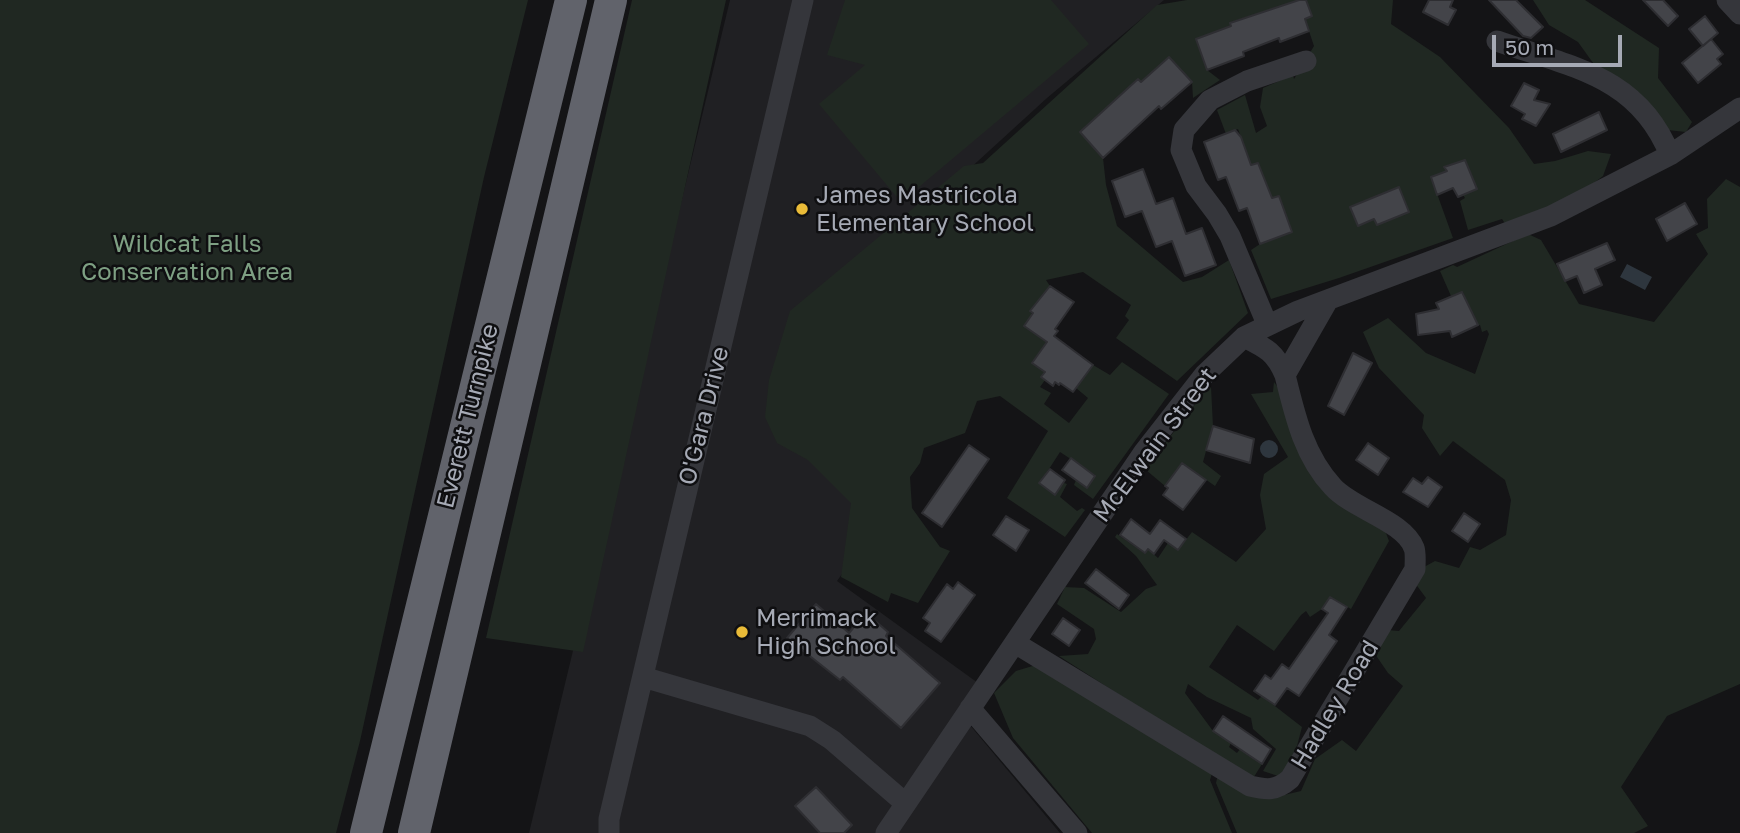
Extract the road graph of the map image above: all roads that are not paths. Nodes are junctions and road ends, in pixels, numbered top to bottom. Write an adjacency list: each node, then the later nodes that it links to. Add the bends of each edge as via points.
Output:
1 (571, 0): 18 (highway, Everett Turnpike)
2 (611, 0): 19 (highway, Everett Turnpike)
3 (803, 0): 15 (street, O'Gara Drive)
4 (1727, 0): 5 (street)
5 (1740, 14)
6 (1497, 41): 9 (street, via 1617,87 1646,111)
7 (1306, 61): 11 (street, via 1247,81 1210,100 1184,130 1181,149 1196,186 1230,236)
8 (1740, 108): 9 (street, McElwain Street)
9 (1670, 155): 10 (street, McElwain Street, via 1551,216)
10 (1328, 300): 11 (street, McElwain Street); 13 (street)
11 (1267, 324): 12 (street, McElwain Street)
12 (1244, 337): 13 (street, Hadley Road, via 1278,359); 14 (street, McElwain Street, via 1205,374 1165,424)
13 (1284, 375): 14 (street, Hadley Road, via 1310,457 1334,489 1402,532 1415,548 1415,569 1290,779 1271,790 1250,786)
14 (1015, 643): 16 (street, McElwain Street)
15 (643, 677): 17 (street, via 810,726); 20 (street, O'Gara Drive)
16 (970, 708): 17 (street, McElwain Street); 22 (street)
17 (905, 803): 21 (street)
18 (366, 833)
19 (414, 833)
20 (609, 833)
21 (886, 833)
22 (1077, 833)

